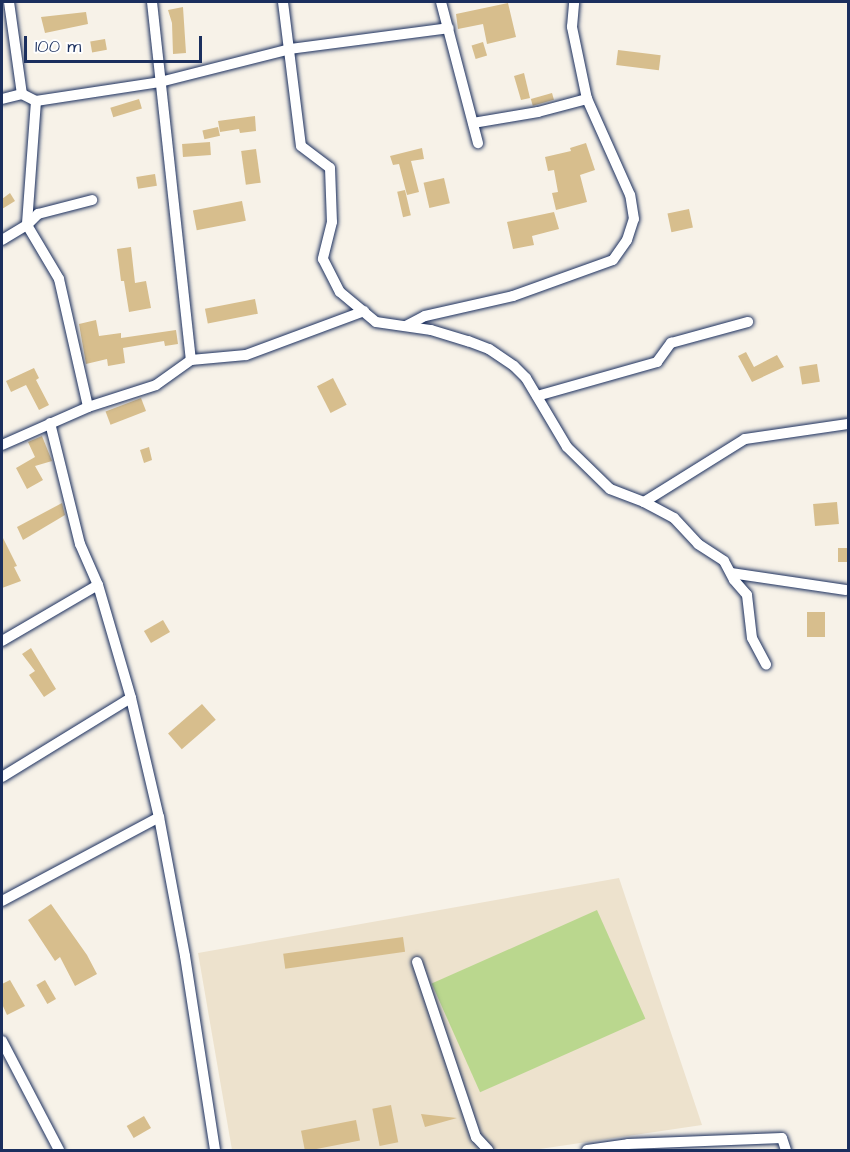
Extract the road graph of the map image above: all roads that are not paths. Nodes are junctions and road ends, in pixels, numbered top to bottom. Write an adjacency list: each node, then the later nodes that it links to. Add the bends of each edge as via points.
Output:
1 (9, 2): 9 (street)
2 (152, 2): 8 (street)
3 (283, 2): 7 (street)
4 (441, 2): 6 (street)
5 (574, 2): 11 (street, via 572,27)
6 (449, 28): 7 (street); 13 (street)
7 (290, 49): 8 (street); 18 (street, via 301,146 330,168 332,222 323,259 340,292)
8 (160, 82): 12 (street); 21 (street)
9 (22, 94): 10 (street); 12 (street)
10 (2, 99)
11 (587, 99): 13 (street); 20 (street, via 630,195 634,219 614,260 513,296 425,316)
12 (36, 101): 16 (street)
13 (473, 123): 14 (street)
14 (478, 143)
15 (92, 200): 16 (street, via 38,214)
16 (27, 225): 17 (street); 23 (street, via 59,279)
17 (2, 240)
18 (364, 311): 20 (street, via 376,322); 21 (street, via 246,355)
19 (748, 322): 22 (street, via 671,343 657,362)
20 (405, 326): 22 (street, via 431,330 489,349 526,378)
21 (191, 360): 23 (street, via 156,385)
22 (537, 396): 27 (street, via 574,454 610,489)
23 (88, 407): 24 (street)
24 (50, 423): 26 (street); 29 (street, via 80,544)
25 (849, 424): 27 (street, via 746,439)
26 (2, 445)
27 (644, 502): 28 (street, via 674,518 698,544 724,561)
28 (731, 573): 30 (street); 32 (street, via 747,595 752,638)
29 (98, 585): 31 (street); 33 (street)
30 (846, 591)
31 (2, 640)
32 (766, 664)
33 (131, 698): 34 (street); 35 (street)
34 (2, 777)
35 (159, 817): 36 (street); 40 (street)
36 (2, 901)
37 (417, 962): 41 (street, via 476,1137)
38 (2, 1041): 39 (street)
39 (59, 1150)
40 (215, 1150)
41 (488, 1150)
42 (587, 1150): 43 (street, via 628,1144 782,1138)
43 (786, 1150)

